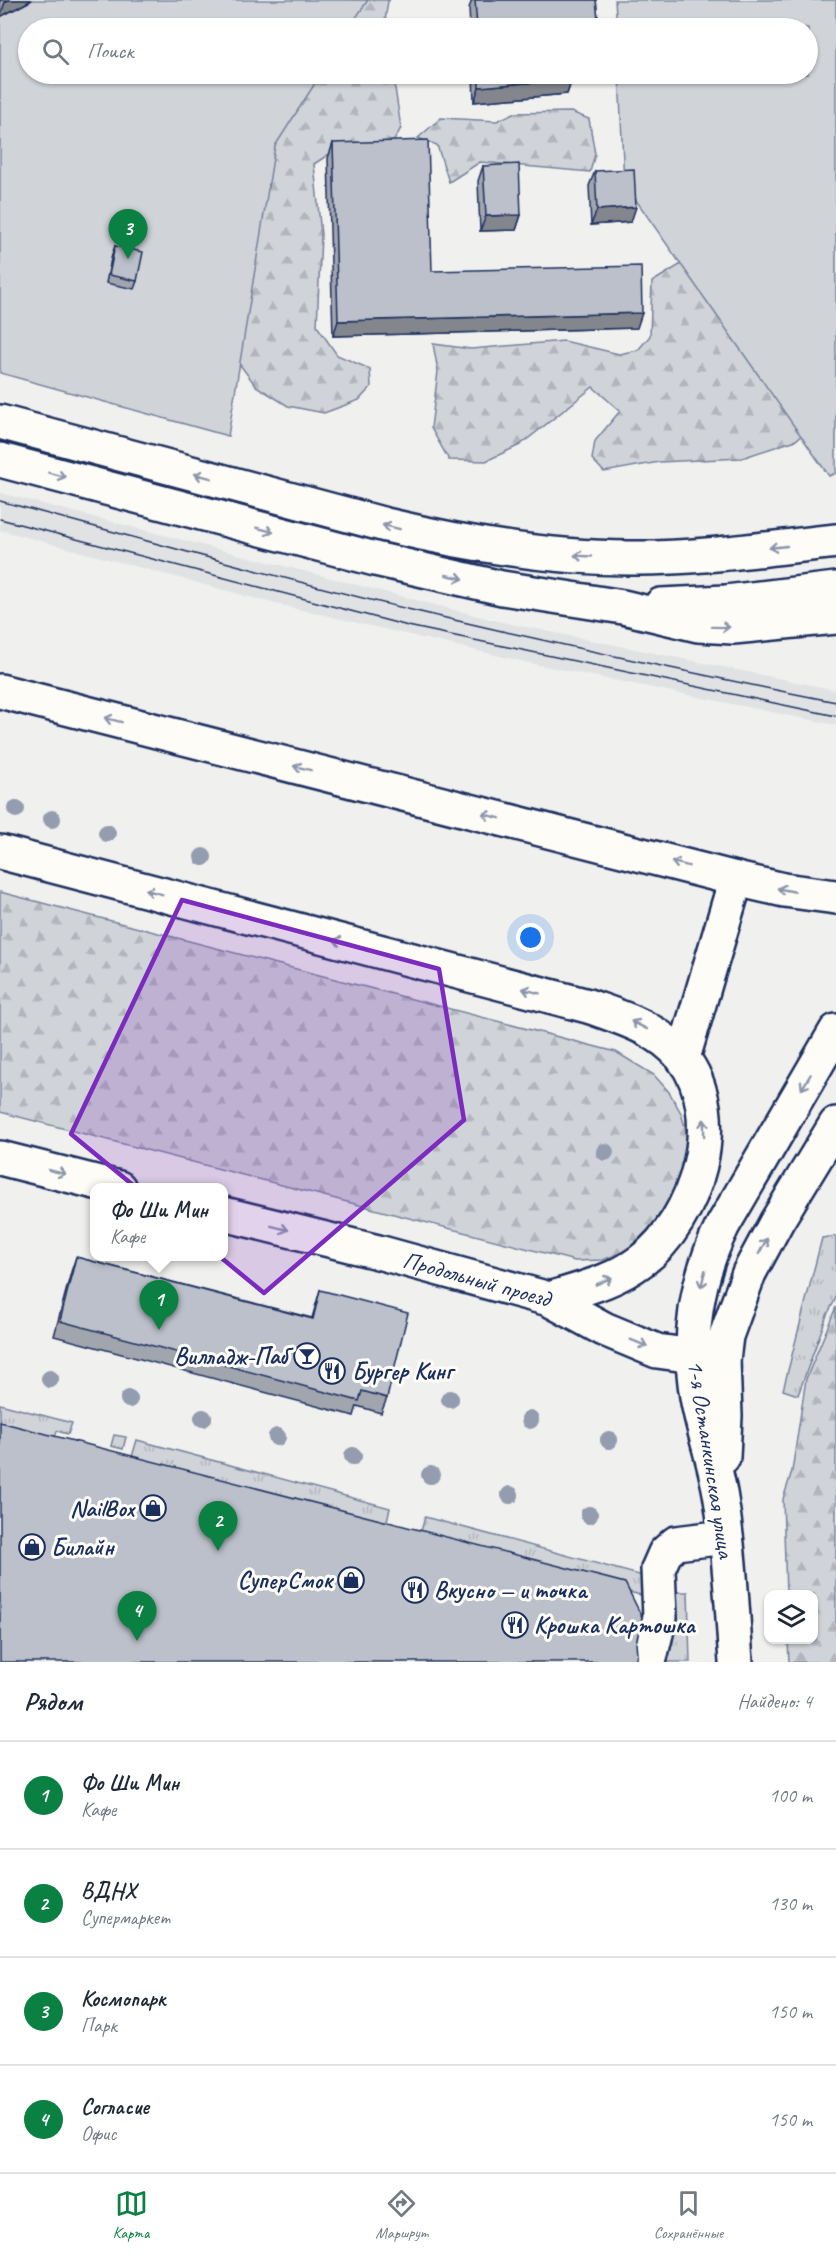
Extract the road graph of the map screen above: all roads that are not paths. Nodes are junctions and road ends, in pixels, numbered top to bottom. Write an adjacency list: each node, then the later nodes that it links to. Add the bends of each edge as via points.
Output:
1 (0, 422): 3 (street, one-way to 1, via 632,558 513,550 386,525)
2 (0, 460): 5 (street, one-way to 5, via 375,559 502,588)
3 (836, 541)
4 (836, 589): 5 (street, via 726,602)
5 (623, 607): 6 (street, one-way to 6, via 714,627)
6 (836, 616)
7 (0, 691): 9 (street, one-way to 7)
8 (0, 852): 12 (street, one-way to 8, via 662,1038 636,1023 588,1006)
9 (736, 879): 10 (street, one-way to 9); 12 (street)
10 (836, 897)
11 (836, 1031): 18 (street, 1-я Останкинская улица, one-way to 18, via 713,1245 698,1300)
12 (682, 1058): 17 (street, one-way to 12, via 600,1284 626,1271 656,1248 680,1218 701,1162 704,1142 701,1099)
13 (836, 1124): 18 (street, one-way to 13, via 726,1336 749,1273)
14 (0, 1158): 15 (street, one-way to 15)
15 (99, 1183)
16 (228, 1215): 17 (street, Продольный проезд, one-way to 17)
17 (549, 1299): 18 (street, Продольный проезд, one-way to 18, via 604,1329 657,1351)
18 (708, 1358): 19 (street, 1-я Останкинская улица, via 697,1397 721,1498)
19 (725, 1537): 20 (street, via 676,1543 665,1553 658,1569 660,1617); 21 (street, 1-я Останкинская улица)
20 (650, 1662)
21 (736, 1662)

